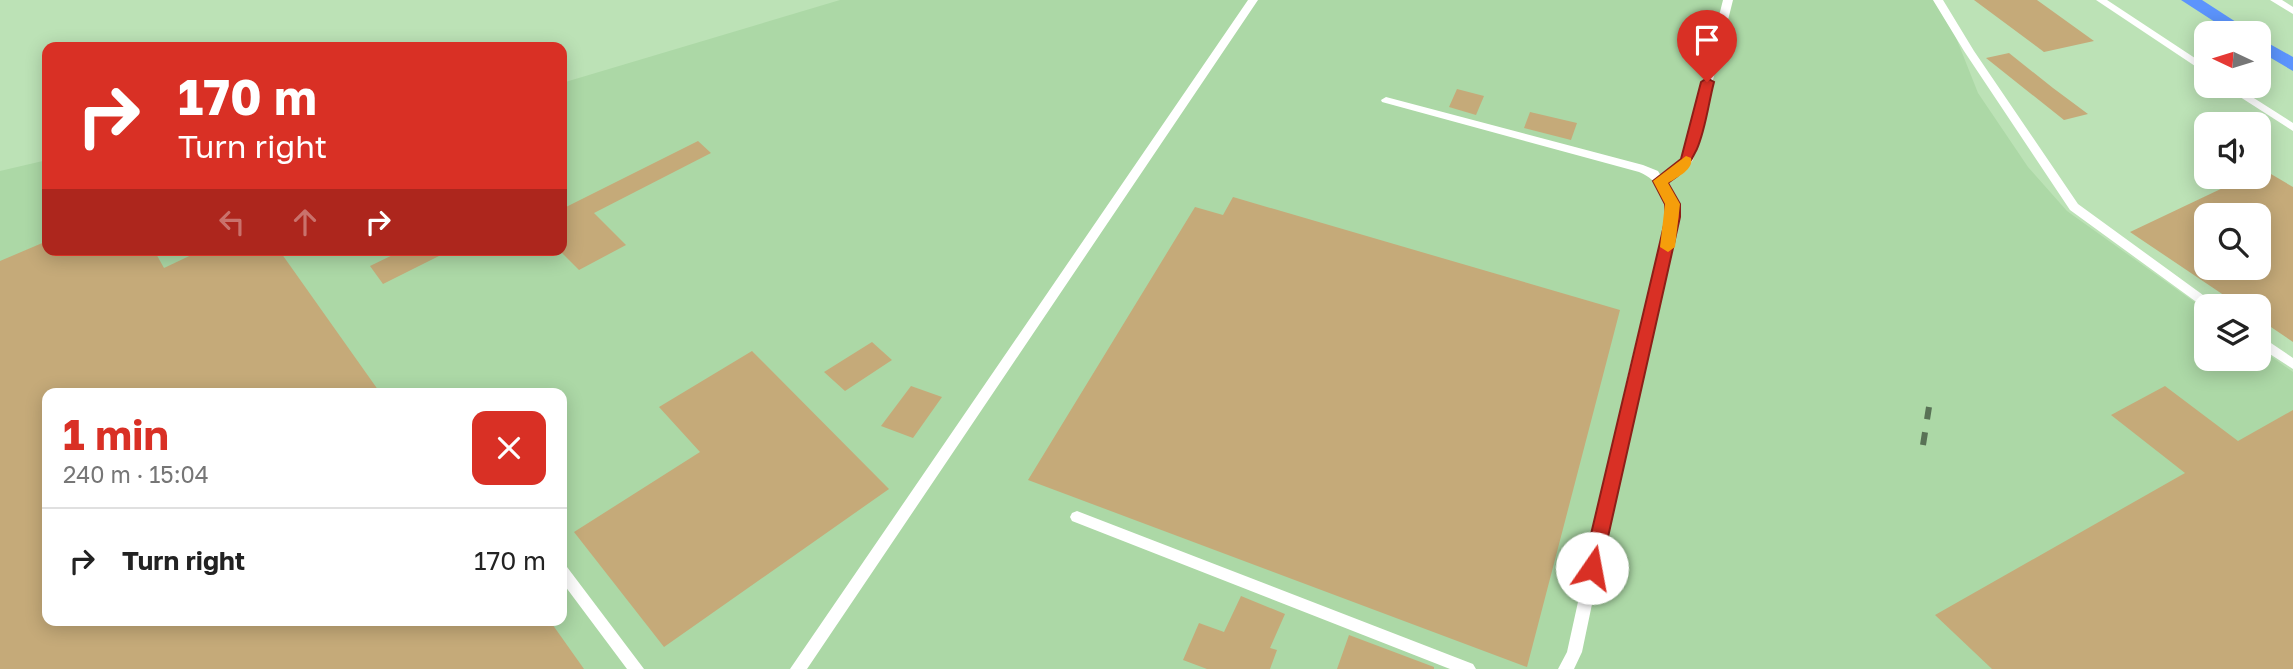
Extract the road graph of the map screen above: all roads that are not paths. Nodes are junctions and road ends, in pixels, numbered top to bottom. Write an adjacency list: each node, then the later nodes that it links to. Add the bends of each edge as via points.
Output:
1 (1252, 0): 18 (lane)
2 (1728, 0): 11 (lane, via 1688,160)
3 (1938, 0): 12 (lane, via 2074,207)
4 (2101, 0): 7 (lane)
5 (2275, 0): 6 (lane)
6 (2293, 11)
7 (2194, 62)
8 (2247, 98): 10 (lane)
9 (1386, 100): 11 (lane, via 1631,165)
10 (2293, 128)
11 (1660, 181): 20 (lane, via 1672,204 1668,246 1635,370 1574,652)
12 (2194, 294)
13 (2271, 348): 14 (lane)
14 (2293, 364)
15 (1077, 517): 19 (lane)
16 (567, 578): 17 (lane)
17 (636, 669)
18 (798, 669)
19 (1468, 669)
20 (1566, 669)

